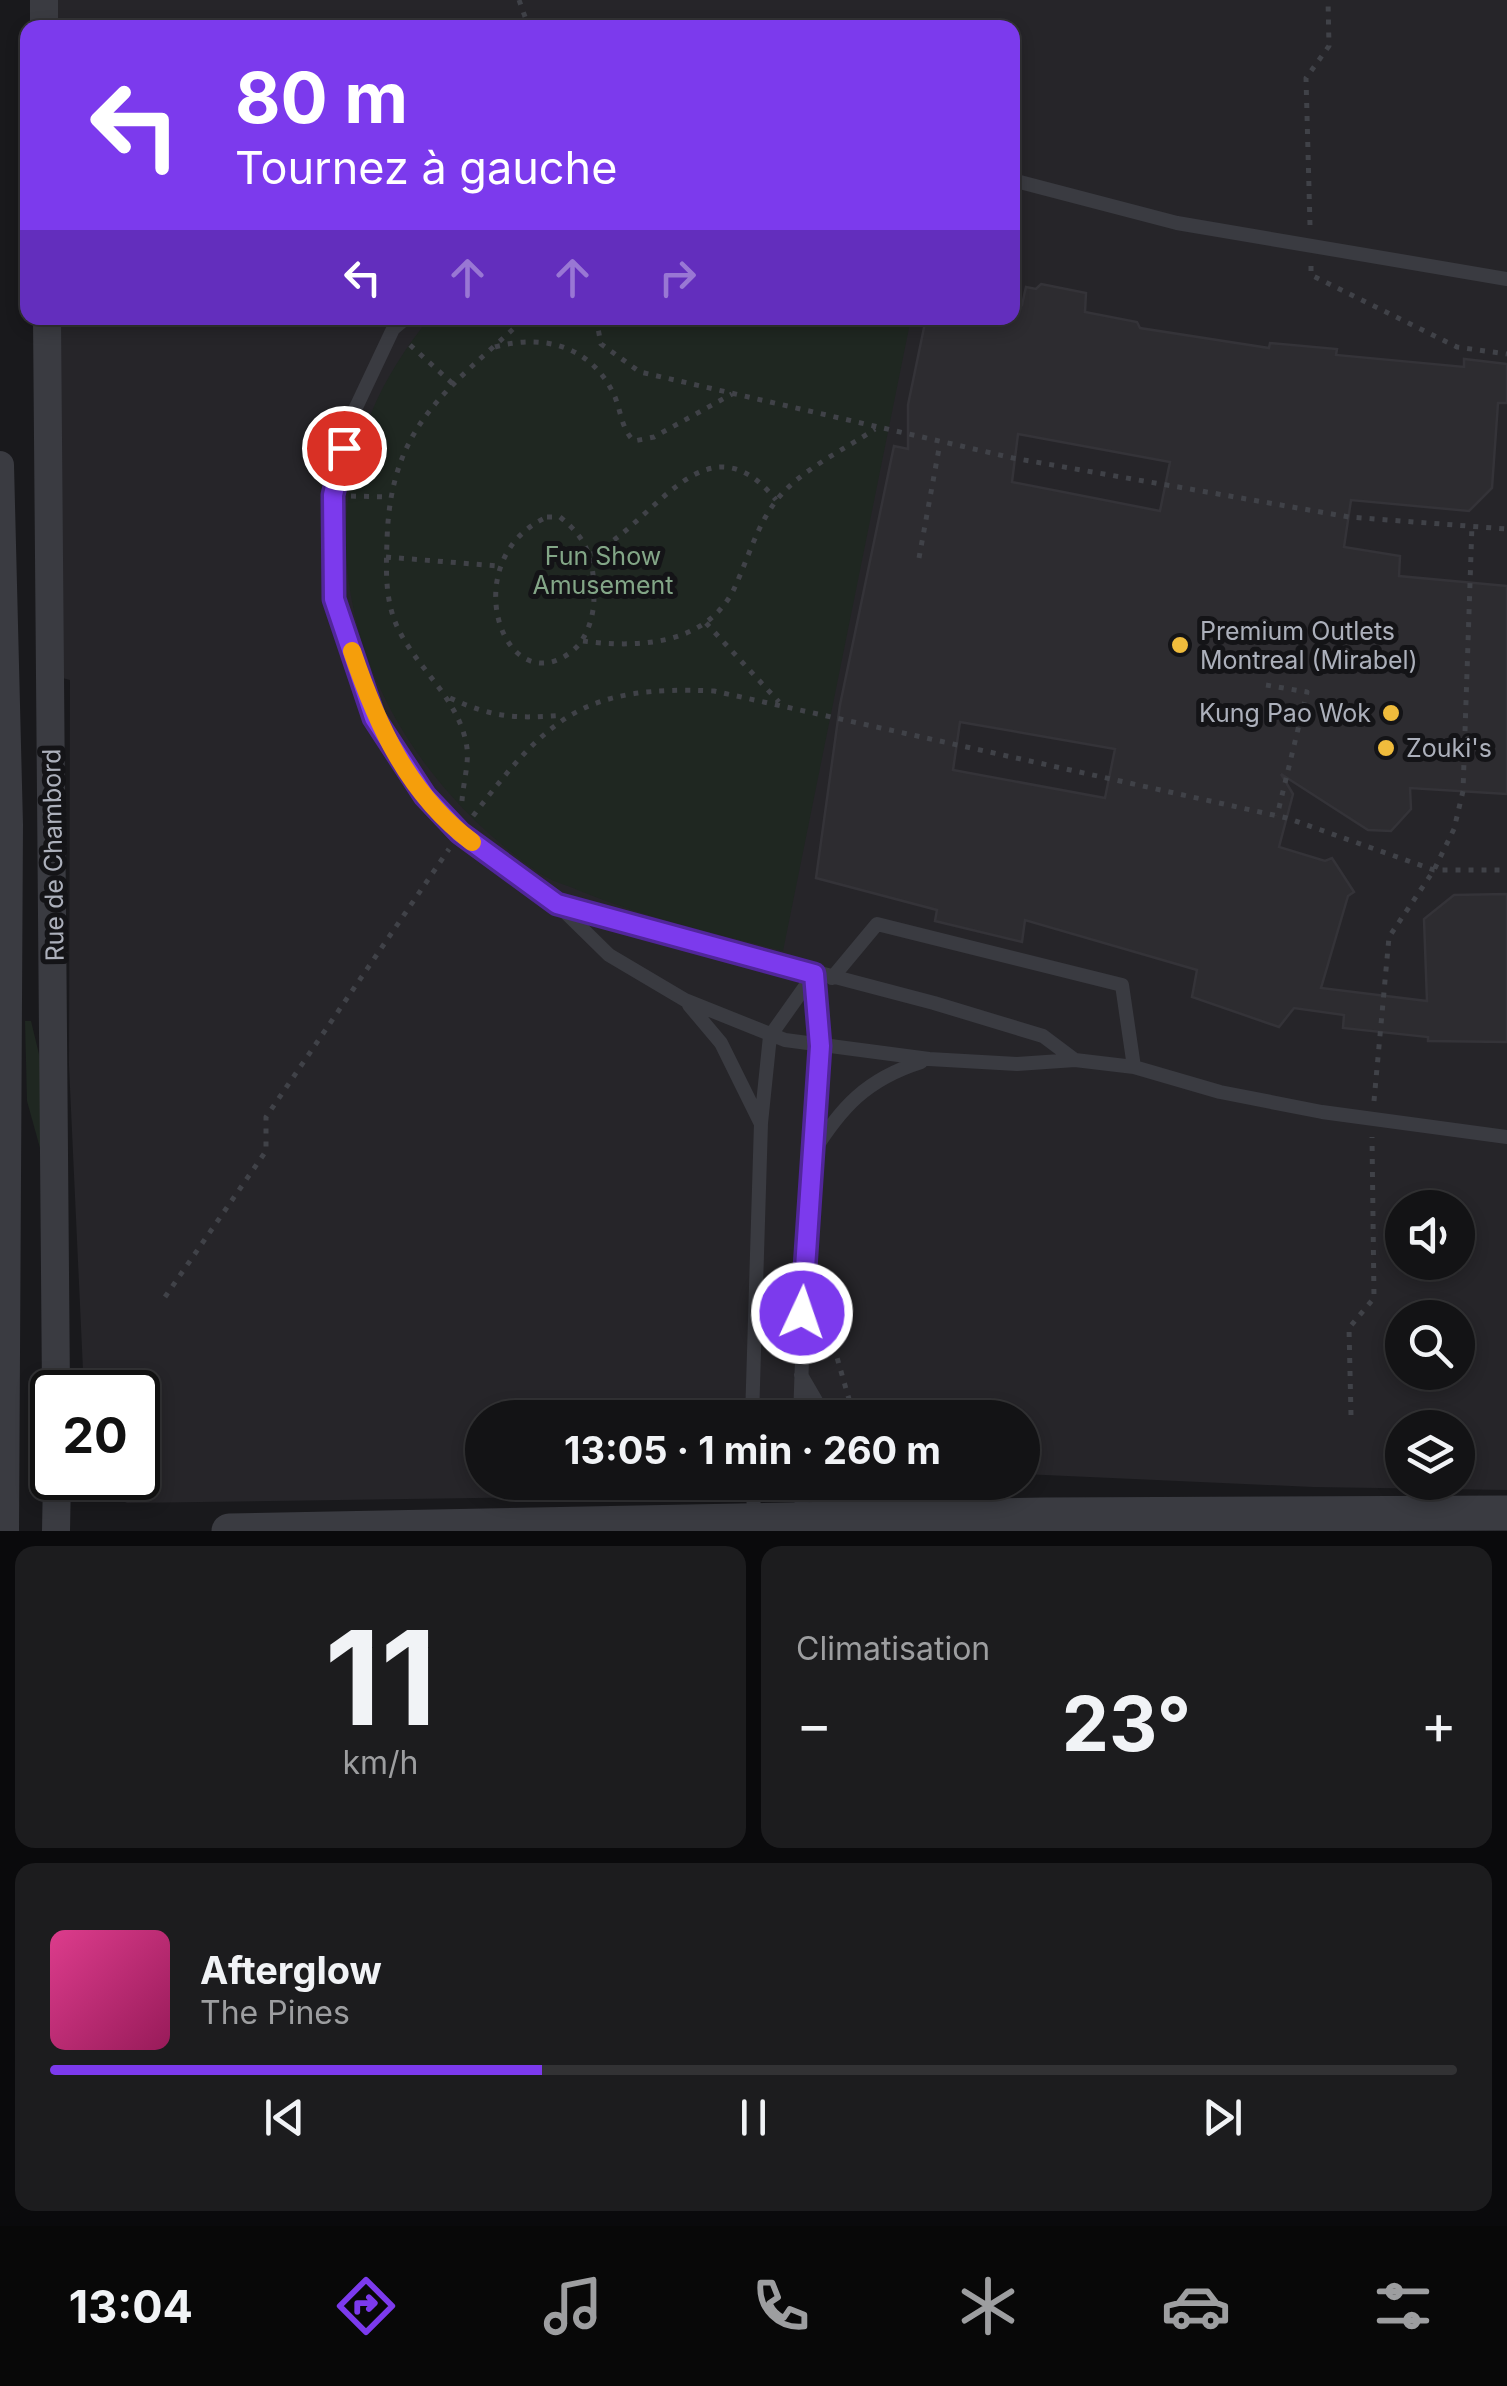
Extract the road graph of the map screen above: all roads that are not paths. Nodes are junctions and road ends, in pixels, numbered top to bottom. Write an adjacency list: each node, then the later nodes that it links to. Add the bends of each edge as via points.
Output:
1 (1020, 182): 2 (lane, via 1177,223)
2 (1507, 278)
3 (47, 325): 6 (street, Rue de Chambord)
4 (398, 325): 10 (lane, via 351,418 333,495 334,599 374,718 404,769 460,833)
5 (0, 465): 7 (street, Rue de Chambord)
6 (50, 631): 7 (street); 9 (street, Rue de Chambord)
7 (2, 632): 8 (street, Rue de Chambord)
8 (2, 674): 9 (street); 36 (street, Rue de Chambord, via 9,1243)
9 (51, 675): 22 (street, Rue de Chambord)
10 (557, 904): 11 (lane); 13 (lane, via 609,955)
11 (814, 974): 12 (lane); 14 (lane); 15 (lane)
12 (832, 978): 17 (lane, via 1043,1036); 18 (lane, via 878,924 1122,985)
13 (685, 1000): 14 (lane); 19 (lane, via 721,1043)
14 (770, 1036): 15 (lane); 19 (lane)
15 (820, 1046): 16 (lane); 21 (lane)
16 (929, 1059): 17 (lane); 21 (lane, via 862,1089 836,1115)
17 (1074, 1060): 18 (lane)
18 (1134, 1067): 20 (lane, via 1220,1092)
19 (761, 1123): 24 (lane)
20 (1507, 1137)
21 (809, 1160): 23 (lane)
22 (56, 1370)
23 (800, 1373): 25 (lane); 26 (lane)
24 (753, 1400)
25 (800, 1400)
26 (816, 1400)
27 (57, 1500): 37 (street)
28 (753, 1500): 34 (lane)
29 (801, 1500): 35 (lane)
30 (915, 1500): 32 (lane)
31 (1507, 1512): 33 (street)
32 (946, 1517): 33 (street); 35 (street)
33 (1044, 1523)
34 (754, 1526): 35 (street); 38 (street)
35 (801, 1526)
36 (5, 1531)
37 (56, 1531)
38 (229, 1531)

